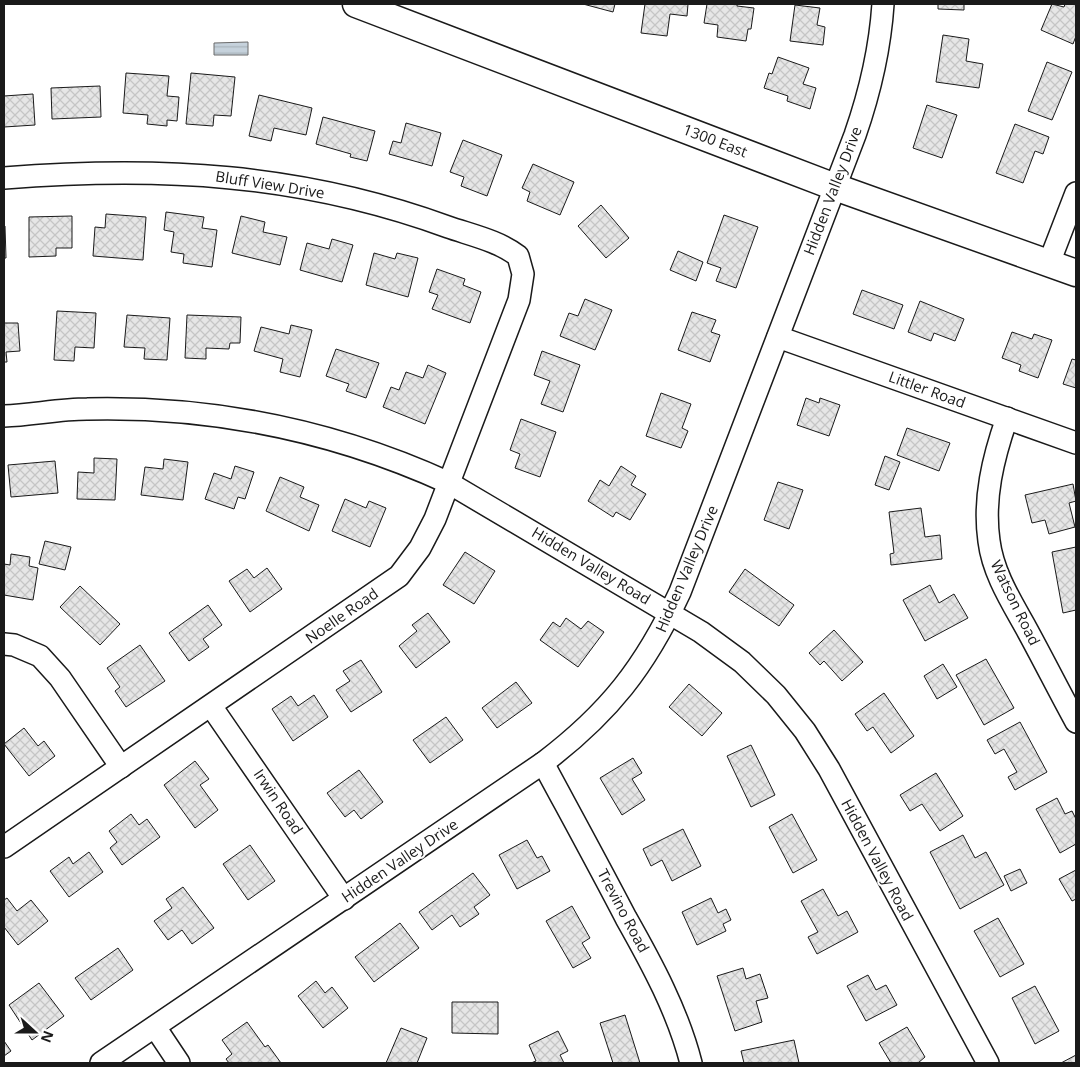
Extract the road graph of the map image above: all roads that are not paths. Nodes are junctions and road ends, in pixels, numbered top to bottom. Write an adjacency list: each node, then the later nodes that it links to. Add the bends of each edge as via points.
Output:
1 (356, 4): 4 (main road, 1300 East)
2 (883, 4): 4 (street, Hidden Valley Drive, via 879,50 865,107)
3 (4, 178): 6 (street, Bluff View Drive, via 78,172 150,172 220,175 288,185 358,200 431,221 507,249 518,256)
4 (835, 186): 7 (main road, 1300 East); 9 (street, Hidden Valley Drive)
5 (1076, 193): 7 (street)
6 (521, 263): 13 (street, Noelle Road, via 523,274 519,300)
7 (1049, 263): 8 (main road, 1300 East)
8 (1076, 272)
9 (778, 336): 11 (street, Littler Road); 14 (street, Hidden Valley Drive)
10 (4, 416): 13 (street, Hidden Valley Road, via 86,409 166,409 250,419 334,438 415,467)
11 (1007, 418): 12 (street, Littler Road); 17 (street, Watson Road, via 990,480 987,512 994,566)
12 (1076, 443)
13 (449, 483): 14 (street, Hidden Valley Road); 16 (street, Noelle Road, via 420,548 398,576)
14 (670, 614): 18 (street, Hidden Valley Drive, via 647,656 618,696); 26 (street, Hidden Valley Road, via 742,662 776,695 805,731)
15 (4, 644): 19 (street, via 40,656 60,678)
16 (211, 706): 19 (street, Noelle Road); 21 (street, Irwin Road)
17 (1076, 722)
18 (543, 764): 21 (street, Hidden Valley Drive); 25 (street, Trevino Road, via 649,960 673,1010)
19 (121, 767): 20 (street, Noelle Road)
20 (4, 847)
21 (344, 899): 22 (street, Hidden Valley Drive)
22 (155, 1027): 23 (street, Hidden Valley Drive); 24 (street)
23 (102, 1063)
24 (180, 1063)
25 (691, 1063)
26 (988, 1063)

